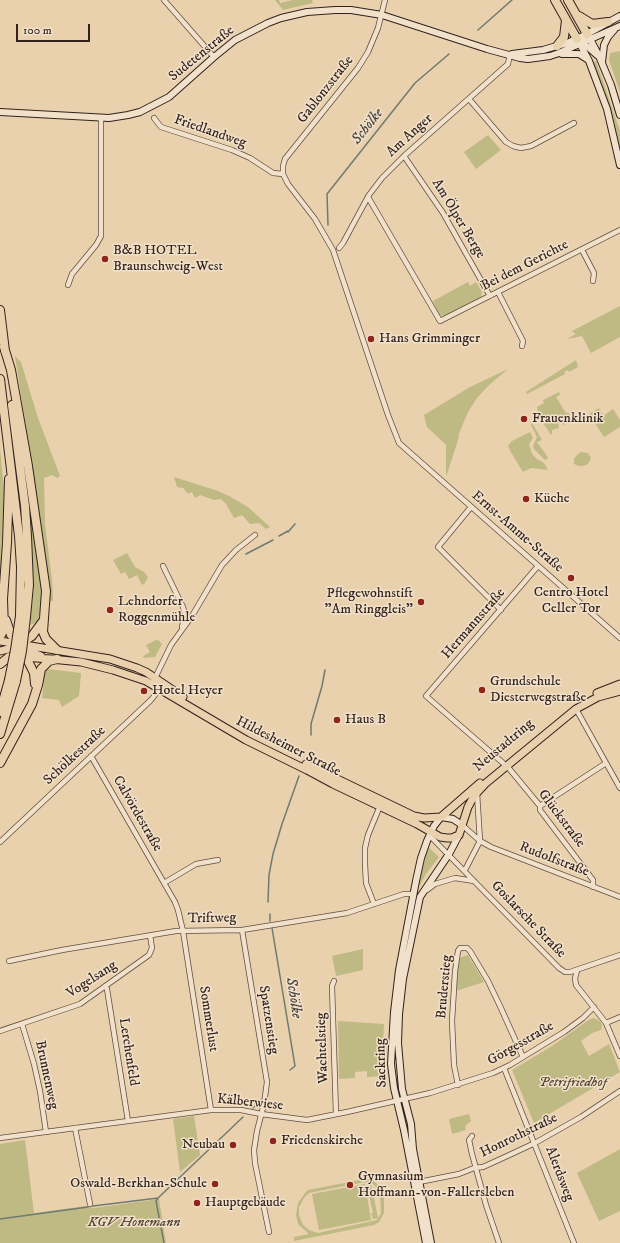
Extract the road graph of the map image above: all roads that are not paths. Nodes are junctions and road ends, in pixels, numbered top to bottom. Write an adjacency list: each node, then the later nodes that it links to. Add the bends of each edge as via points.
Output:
1 (164, 0): 14 (street)
2 (385, 0): 6 (street, Gablonzstraße)
3 (556, 0): 8 (highway)
4 (568, 0): 5 (highway)
5 (576, 14): 9 (highway, via 592,24); 11 (highway)
6 (382, 15): 13 (main road, Sudetenstraße); 14 (main road, Sudetenstraße, via 335,10 294,15 245,34); 25 (street, Gablonzstraße, via 364,60 285,159 282,166)
7 (620, 16): 9 (main road)
8 (566, 19): 11 (highway); 12 (highway, via 564,36)
9 (608, 22): 11 (main road)
10 (619, 27): 11 (main road); 16 (main road, via 606,40)
11 (585, 39): 12 (main road, Sudetenstraße); 12 (main road, Sudetenstraße, via 567,43); 15 (main road); 16 (main road)
12 (557, 50): 13 (main road, Sudetenstraße); 15 (main road, via 581,55)
13 (510, 54): 17 (street, Am Anger, via 508,64)
14 (214, 57): 20 (main road, Sudetenstraße, via 169,97 144,110)
15 (589, 61): 24 (main road, via 607,109)
16 (602, 63): 19 (main road)
17 (469, 99): 22 (street, via 506,142 521,148 531,146); 23 (street, Am Anger)
18 (0, 112): 20 (main road, Sudetenstraße)
19 (620, 116)
20 (101, 118): 31 (street, via 100,236 96,245 72,274)
21 (154, 118): 25 (street, Friedlandweg, via 162,127 232,150 273,173)
22 (574, 123)
23 (404, 156): 26 (street, Am Anger, via 382,178); 33 (street, Am Ölper Berge, via 440,209)
24 (620, 165)
25 (283, 174): 39 (street, Ernst-Amme-Straße, via 315,219 333,250 399,443)
26 (368, 197): 28 (street, Am Anger); 33 (street, Bei dem Gerichte, via 440,321)
27 (620, 230): 29 (street, Bei dem Gerichte)
28 (339, 248)
29 (582, 250): 30 (street, via 594,273); 32 (street, Bei dem Gerichte)
30 (593, 282)
31 (68, 285)
32 (498, 292): 33 (street, Bei dem Gerichte); 35 (street, via 523,341)
33 (490, 296)
34 (0, 310): 36 (highway)
35 (522, 346)
36 (4, 347): 45 (highway, via 26,528 28,585); 46 (highway, via 11,370 38,529 46,591)
37 (0, 379): 38 (highway)
38 (10, 456): 44 (highway); 45 (highway, via 19,536)
39 (471, 507): 42 (street, Ernst-Amme-Straße); 43 (street, via 438,549)
40 (255, 535): 47 (street, via 226,560)
41 (163, 566): 47 (street, via 183,607 185,614)
42 (538, 566): 43 (street, Hermannstraße); 49 (street, Ernst-Amme-Straße)
43 (501, 610): 64 (street, Hermannstraße)
44 (4, 611): 48 (highway, via 4,629); 54 (highway, via 10,633)
45 (23, 616): 59 (highway, bridge, via 22,650)
46 (44, 616): 52 (highway, via 44,636); 54 (highway, via 36,632 28,639)
47 (182, 629): 60 (street)
48 (0, 637)
49 (620, 638)
50 (0, 642): 51 (main road); 54 (main road)
51 (12, 648): 53 (main road); 54 (main road)
52 (57, 650): 54 (main road); 54 (main road); 60 (main road, via 110,659 139,669)
53 (0, 651)
54 (24, 651): 56 (main road); 57 (main road); 65 (highway, via 34,673)
55 (0, 657): 56 (main road)
56 (9, 657): 58 (highway)
57 (54, 659): 60 (main road, via 79,662); 65 (highway, via 42,667)
58 (0, 664)
59 (13, 681): 67 (highway); 68 (highway)
60 (153, 681): 62 (main road, Hildesheimer Straße)
61 (620, 684): 72 (main road, Neustadtring, via 578,702)
62 (162, 687): 69 (street, Schölkestraße); 75 (main road, Hildesheimer Straße, via 237,736); 77 (main road, Hildesheimer Straße, via 240,732 414,816)
63 (620, 691): 66 (main road, Neustadtring, via 598,697)
64 (426, 696): 72 (street, Glückstraße)
65 (34, 697): 70 (highway, via 27,715)
66 (576, 708): 71 (street); 72 (main road, Neustadtring)
67 (0, 712)
68 (0, 734)
69 (91, 756): 82 (street, Schölkestraße); 87 (street, Calvördestraße)
70 (0, 763)
71 (606, 763): 73 (street); 76 (street)
72 (505, 764): 74 (main road, Neustadtring); 76 (street, Glückstraße); 77 (main road, Neustadtring)
73 (620, 788)
74 (477, 793): 78 (main road, Neustadtring, via 468,807); 81 (street)
75 (380, 806): 79 (main road, Hildesheimer Straße); 91 (street, via 365,848 366,882)
76 (540, 806): 88 (street, Glückstraße, via 540,810 593,880)
77 (441, 817): 78 (main road, via 452,819); 79 (main road, Sackring)
78 (462, 825): 80 (main road, Neustadtring); 81 (street, Rudolfstraße)
79 (431, 831): 80 (main road, Hildesheimer Straße, via 440,837 452,838); 83 (street, Goslarsche Straße, via 432,837); 89 (main road, Sackring, via 421,858 416,881)
80 (459, 835): 83 (main road)
81 (480, 841): 85 (street); 88 (street, Rudolfstraße)
82 (0, 842)
83 (449, 854): 85 (street, Goslarsche Straße); 89 (main road)
84 (218, 860): 87 (street, via 196,864)
85 (465, 870): 86 (street, Goslarsche Straße)
86 (475, 881): 89 (street, via 455,878 435,884); 97 (street, Goslarsche Straße, via 553,964 565,972)
87 (164, 883): 93 (street, Calvördestraße, via 178,910)
88 (593, 887): 90 (street, Rudolfstraße)
89 (417, 895): 91 (street, Triftweg, via 404,894); 110 (main road, Sackring, via 399,1014 399,1058); 111 (main road, Sackring, via 397,984 394,1012 391,1064)
90 (620, 897)
91 (374, 904): 92 (street, Triftweg, via 346,913)
92 (242, 930): 93 (street, Triftweg); 113 (street, Spatzenstieg, via 267,1082)
93 (183, 931): 94 (street, Triftweg); 112 (street, Sommerlust)
94 (150, 935): 96 (street, Triftweg); 99 (street, Vogelsang, via 152,948 149,955)
95 (620, 955): 97 (street)
96 (10, 961)
97 (577, 971): 100 (street, Goslarsche Straße, via 576,985)
98 (334, 981): 114 (street, Wachtelstieg, via 332,986)
99 (105, 986): 103 (street, Vogelsang, via 80,1004); 115 (street, Lerchenfeld)
100 (594, 1007): 102 (street, Goslarsche Straße); 106 (street, Görgesstraße, via 570,1028)
101 (620, 1016): 102 (street)
102 (606, 1023): 105 (street, Goslarsche Straße)
103 (22, 1024): 104 (street, Vogelsang); 117 (street, Brunnenweg, via 35,1070)
104 (0, 1031)
105 (620, 1054)
106 (523, 1057): 107 (street, Görgesstraße); 108 (street, Bruderstieg, via 488,981 468,949 460,948 455,972 452,1021 454,1065)
107 (504, 1068): 108 (street, Görgesstraße); 120 (street, Alerdsweg)
108 (458, 1085): 110 (street, Görgesstraße)
109 (620, 1091): 120 (street, Honrothstraße, via 583,1116)
110 (405, 1099): 111 (street, Görgesstraße); 122 (main road, Sackring)
111 (397, 1100): 114 (street, Kälberwiese); 125 (main road, Sackring)
112 (211, 1110): 113 (street, Kälberwiese, via 241,1110); 115 (street, Kälberwiese)
113 (261, 1114): 114 (street, Kälberwiese, via 306,1120); 124 (street, Spatzenstieg, via 255,1140 255,1157)
114 (336, 1114)
115 (128, 1121): 116 (street, Kälberwiese)
116 (75, 1128): 117 (street, Kälberwiese); 123 (street)
117 (46, 1132): 119 (street, Kälberwiese)
118 (472, 1136): 121 (street, via 469,1140)
119 (0, 1138)
120 (535, 1143): 121 (street, Honrothstraße); 128 (street, Alerdsweg)
121 (476, 1168): 122 (street, Honrothstraße); 127 (street)
122 (419, 1182): 126 (main road, Sackring)
123 (90, 1204)
124 (269, 1232)
125 (426, 1243)
126 (431, 1243)
127 (499, 1243)
128 (574, 1243)

